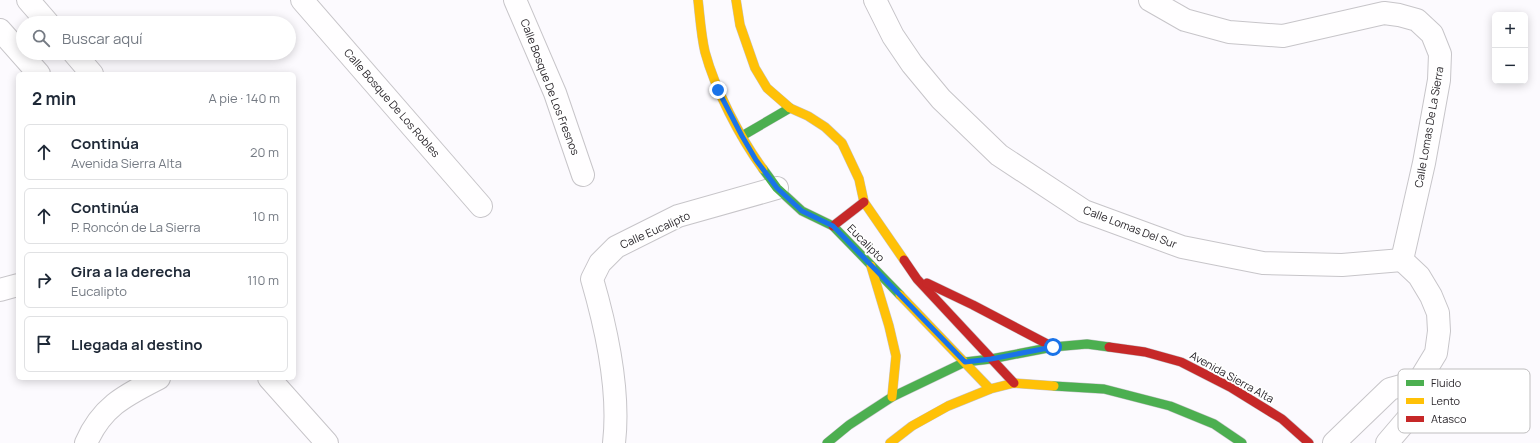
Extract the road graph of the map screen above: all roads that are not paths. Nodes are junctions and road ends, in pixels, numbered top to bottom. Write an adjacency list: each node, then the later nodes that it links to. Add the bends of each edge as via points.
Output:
1 (28, 0): 8 (street)
2 (302, 0): 20 (street, Calle Bosque De Los Robles)
3 (515, 0): 17 (street, Calle Bosque De Los Fresnos, via 555,93)
4 (698, 0): 16 (street, Eucalipto, via 705,51 718,90)
5 (736, 0): 15 (street, Eucalipto, via 740,25 755,68 767,88)
6 (875, 0): 22 (street, Calle Lomas Del Sur, via 893,36 941,99 999,155 1084,211 1182,247 1263,263 1342,265)
7 (1150, 0): 22 (street, Calle Lomas De La Sierra, via 1186,20 1229,32 1283,36 1384,13 1417,20 1432,34 1440,54 1439,80 1424,163)
8 (42, 16)
9 (0, 30): 10 (street)
10 (16, 48)
11 (27, 60): 13 (street)
12 (80, 60): 14 (street)
13 (37, 72)
14 (90, 72)
15 (790, 108): 16 (street); 19 (street, Eucalipto, via 825,126 842,143 859,179)
16 (742, 136): 18 (street, Eucalipto)
17 (583, 175)
18 (777, 188): 21 (street, Eucalipto, via 802,211); 40 (street, Calle Eucalipto, via 678,216 616,247 600,263 592,279 610,359 616,425)
19 (864, 202): 21 (street); 24 (street, Eucalipto)
20 (481, 206)
21 (833, 226): 23 (street, Eucalipto)
22 (1402, 260): 30 (street, via 1419,276 1438,313 1436,353)
23 (870, 263): 29 (street, Eucalipto); 36 (street, via 896,356)
24 (917, 279): 27 (street); 28 (street, Eucalipto)
25 (16, 286): 26 (street)
26 (0, 290)
27 (1053, 347): 28 (street, Avenida Sierra Alta); 44 (street, Avenida Sierra Alta, via 1087,344 1145,352 1181,362 1230,387 1282,419)
28 (991, 359): 29 (street, Avenida Sierra Alta); 33 (street, Eucalipto)
29 (965, 362): 35 (street, Eucalipto); 36 (street, Avenida Sierra Alta)
30 (1426, 369)
31 (155, 380): 38 (street, via 125,395 109,408 99,419)
32 (271, 380): 39 (street)
33 (1014, 383): 35 (street); 43 (street, via 1067,385 1112,391 1170,406 1214,424)
34 (1398, 387): 45 (street, via 1390,389)
35 (990, 389): 42 (street, via 948,406 912,426)
36 (892, 397): 41 (street, Avenida Sierra Alta, via 848,425)
37 (1398, 430): 46 (street)
38 (86, 443)
39 (327, 443)
40 (614, 443)
41 (827, 443)
42 (890, 443)
43 (1242, 443)
44 (1309, 443)
45 (1334, 443)
46 (1387, 443)

